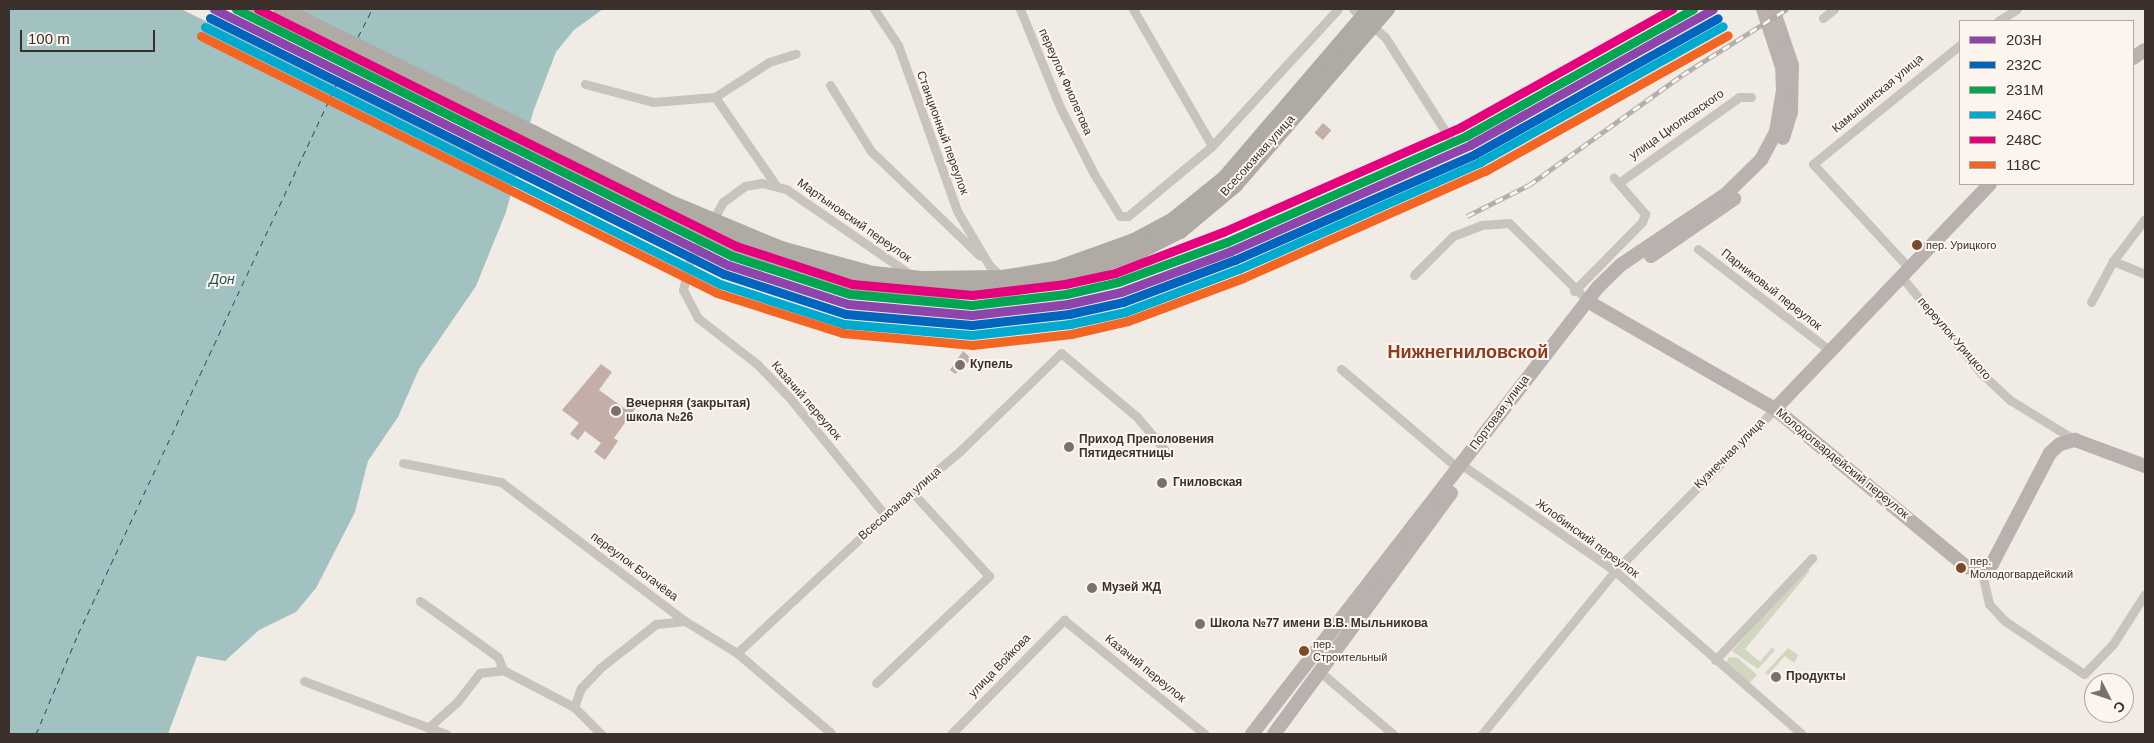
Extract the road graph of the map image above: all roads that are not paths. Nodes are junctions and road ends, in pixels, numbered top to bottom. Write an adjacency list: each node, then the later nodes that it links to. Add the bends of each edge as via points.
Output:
1 (246, 9): 30 (highway, bridge, via 668,218)
2 (281, 9): 30 (highway, bridge)
3 (874, 9): 32 (street, Станционный переулок, via 898,44 957,211)
4 (1020, 9): 24 (street, переулок Фиолетова, via 1060,107 1120,216 1138,211)
5 (1133, 9): 24 (street)
6 (1338, 9): 24 (street)
7 (1387, 9): 12 (highway, Всесоюзная улица)
8 (1763, 9): 39 (main road, Портовая улица, via 1782,67 1783,90 1776,132 1761,160 1726,194 1622,264)
9 (1772, 9): 39 (main road, Портовая улица, via 1792,65 1792,88 1785,136 1769,165 1733,200)
10 (1834, 9): 13 (street)
11 (2017, 9): 14 (street)
12 (1365, 15): 23 (street); 36 (highway, Всесоюзная улица, via 1225,178 1172,221 1134,241 1056,269); 37 (highway, Всесоюзная улица, via 1236,185 1180,231 1138,252 1060,279 1003,290)
13 (1823, 18)
14 (2000, 20)
15 (1959, 46): 25 (street, Камышинская улица)
16 (2145, 50): 18 (main road)
17 (796, 54): 21 (street, via 769,62)
18 (2134, 57)
19 (585, 84): 21 (street, via 653,102)
20 (830, 85): 32 (street, Станционный переулок, via 871,151)
21 (715, 97): 26 (street)
22 (1752, 98): 38 (street, улица Циолковского, via 1739,97 1617,180 1645,214 1642,222)
23 (1449, 137)
24 (1212, 146)
25 (1813, 164): 33 (street, переулок Урицкого)
26 (775, 184): 37 (street, Мартыновский переулок); 50 (street, Казачий переулок, via 745,186 723,202 689,263 683,290 698,318 757,364 789,397)
27 (1989, 185): 33 (main road, Кузнечная улица)
28 (2145, 219): 31 (street)
29 (1698, 249): 41 (street, Парниковый переулок)
30 (779, 256): 37 (highway, Всесоюзная улица, via 823,278)
31 (2113, 261): 34 (street); 40 (street)
32 (989, 265): 36 (street, Станционный переулок)
33 (1904, 271): 41 (main road, Кузнечная улица); 44 (street, переулок Урицкого, via 1981,373 2010,400)
34 (2145, 274)
35 (1414, 275): 38 (street, Молодогвардейский переулок, via 1453,236 1481,225 1510,223)
36 (1003, 278): 37 (highway, Всесоюзная улица)
37 (905, 282)
38 (1574, 291): 39 (street, Молодогвардейский переулок)
39 (1590, 302): 43 (main road, Молодогвардейский переулок); 48 (main road, Портовая улица)
40 (2091, 302)
41 (1829, 350): 43 (main road, Кузнечная улица)
42 (1341, 369): 48 (street, Жлобинский переулок)
43 (1775, 409): 52 (main road, Молодогвардейский переулок, via 1963,564); 53 (street, Кузнечная улица)
44 (2075, 440): 47 (main road, переулок Урицкого); 52 (main road, via 2060,444 2050,453 1992,564)
45 (1165, 450): 49 (street, Всесоюзная улица, via 1137,417 1060,353)
46 (402, 463): 56 (street, переулок Богачёва, via 501,482)
47 (2145, 466)
48 (1463, 468): 53 (street, Жлобинский переулок); 61 (main road, Портовая улица); 71 (main road, Портовая улица)
49 (913, 493): 50 (street, Всесоюзная улица); 63 (street, via 989,576)
50 (885, 515): 58 (street, Всесоюзная улица)
51 (1812, 558): 59 (street)
52 (1981, 569): 54 (street, via 1988,604 2006,621 2084,674 2113,644)
53 (1615, 571): 59 (street, Жлобинский переулок); 74 (street, Кузнечная улица)
54 (2145, 594)
55 (420, 601): 60 (street, via 498,656)
56 (685, 621): 58 (street, переулок Богачёва); 64 (street, via 656,624 600,668 581,688)
57 (1068, 623): 69 (street, улица Войкова, via 1064,620 1028,653); 70 (street, Казачий переулок)
58 (736, 653): 66 (street, переулок Богачёва)
59 (1715, 660): 75 (street, Жлобинский переулок)
60 (503, 670): 64 (street); 65 (street, via 480,673 457,702)
61 (1319, 671): 72 (main road, Портовая улица); 73 (street)
62 (304, 682): 65 (street)
63 (876, 683)
64 (574, 707): 68 (street)
65 (428, 728): 67 (street)
66 (831, 733)
67 (446, 734)
68 (599, 734)
69 (951, 734)
70 (1205, 734)
71 (1252, 734)
72 (1274, 734)
73 (1393, 734)
74 (1482, 734)
75 (1802, 734)

